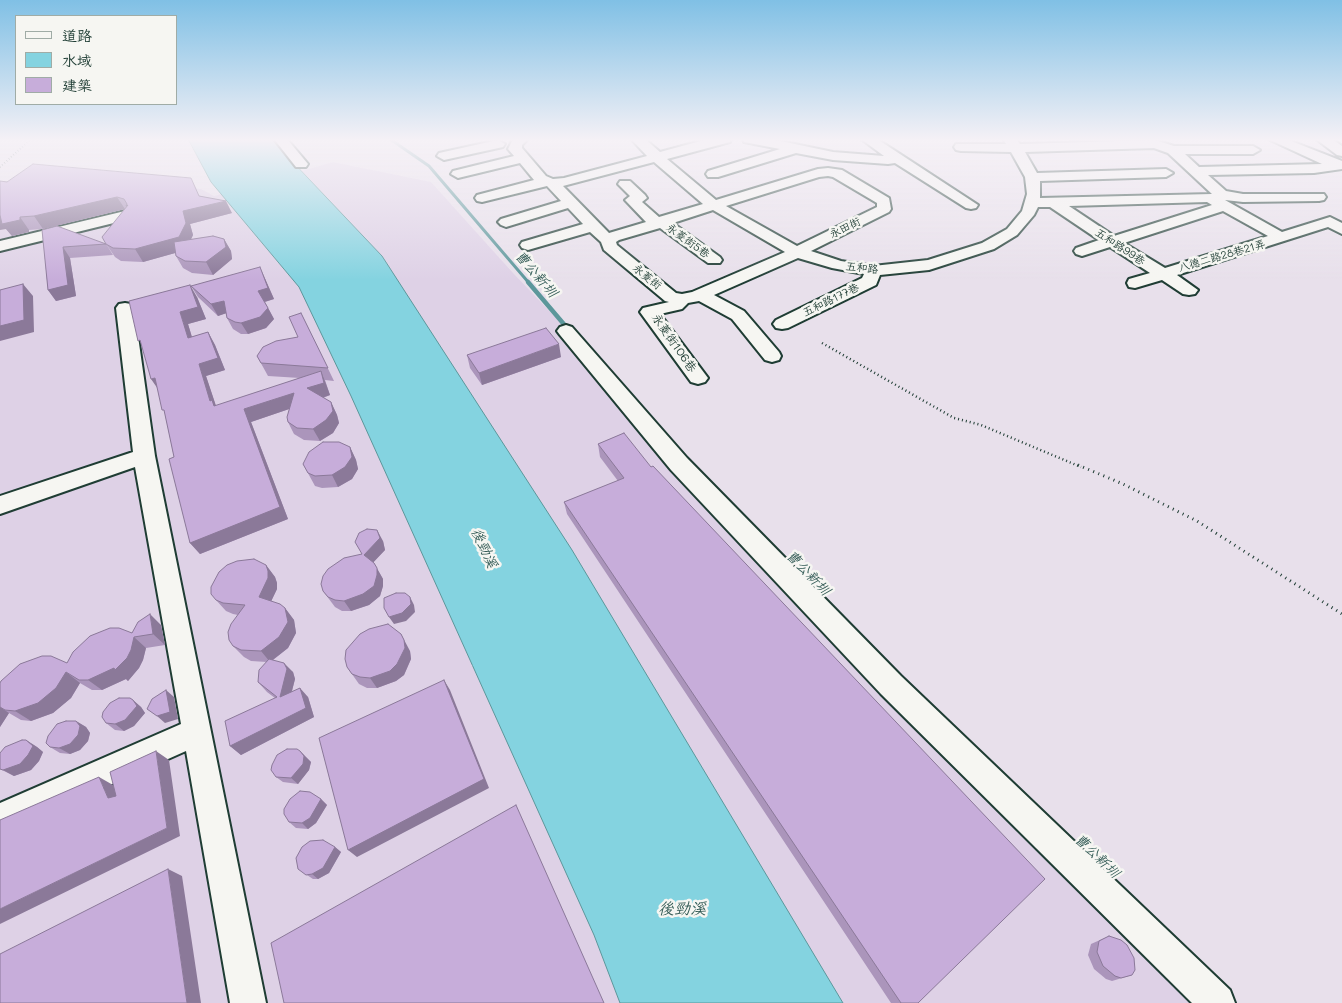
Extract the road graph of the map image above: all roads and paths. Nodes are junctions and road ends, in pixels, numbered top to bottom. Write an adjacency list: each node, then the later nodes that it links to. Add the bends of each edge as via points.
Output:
1 (533, 186): 11 (street)
2 (553, 186): 14 (street, 永菱街)
3 (626, 186): 20 (street, 永菱街5巷, via 640,198 632,200)
4 (691, 186): 16 (street, 五和路)
5 (776, 186): 16 (street, 永田街)
6 (858, 186): 29 (street, 永田街, via 884,201 884,209)
7 (940, 186): 17 (street)
8 (1033, 186): 15 (street)
9 (1207, 186): 12 (street, 八德二路28巷21弄)
10 (1318, 197): 12 (street)
11 (482, 198)
12 (1219, 200): 13 (street); 23 (street, 八德二路28巷21弄); 25 (street)
13 (1053, 202): 15 (street); 25 (street, 五和路99巷)
14 (571, 203): 19 (street); 21 (street, 永菱街)
15 (1033, 203): 31 (street, 五和路, via 1012,232 988,246 929,264)
16 (714, 205): 20 (street); 29 (street, 五和路)
17 (971, 205)
18 (124, 216): 27 (street)
19 (506, 222)
20 (660, 223): 24 (street); 30 (street, 永菱街5巷)
21 (593, 226): 24 (street, 永菱街); 26 (street)
22 (1342, 229): 23 (street, 八德二路28巷21弄, via 1330,222)
23 (1282, 238): 32 (street, 八德二路28巷21弄)
24 (608, 241): 36 (street, 永菱街, via 610,247 671,297)
25 (1112, 242): 28 (street); 32 (street, 五和路99巷)
26 (528, 245)
27 (0, 246)
28 (1082, 251)
29 (797, 252): 31 (street, 五和路, via 838,265); 35 (street)
30 (714, 260)
31 (873, 271): 38 (street, 五和路177巷, via 870,281)
32 (1162, 273): 33 (street, 八德二路28巷21弄); 34 (street, 五和路99巷)
33 (1135, 283)
34 (1189, 290)
35 (701, 295): 36 (street); 41 (street, via 738,315)
36 (682, 299): 42 (street, 永菱街106巷, via 676,305 649,312)
37 (126, 308): 43 (street)
38 (782, 324)
39 (566, 331): 49 (street, via 679,464 891,685)
40 (822, 342): 45 (path, via 954,418 981,425 1123,484 1197,521)
41 (772, 356)
42 (698, 378)
43 (144, 456): 44 (street); 46 (street)
44 (0, 506)
45 (1342, 614)
46 (197, 731): 47 (street); 48 (street)
47 (0, 819)
48 (248, 1003)
49 (1217, 1003)

